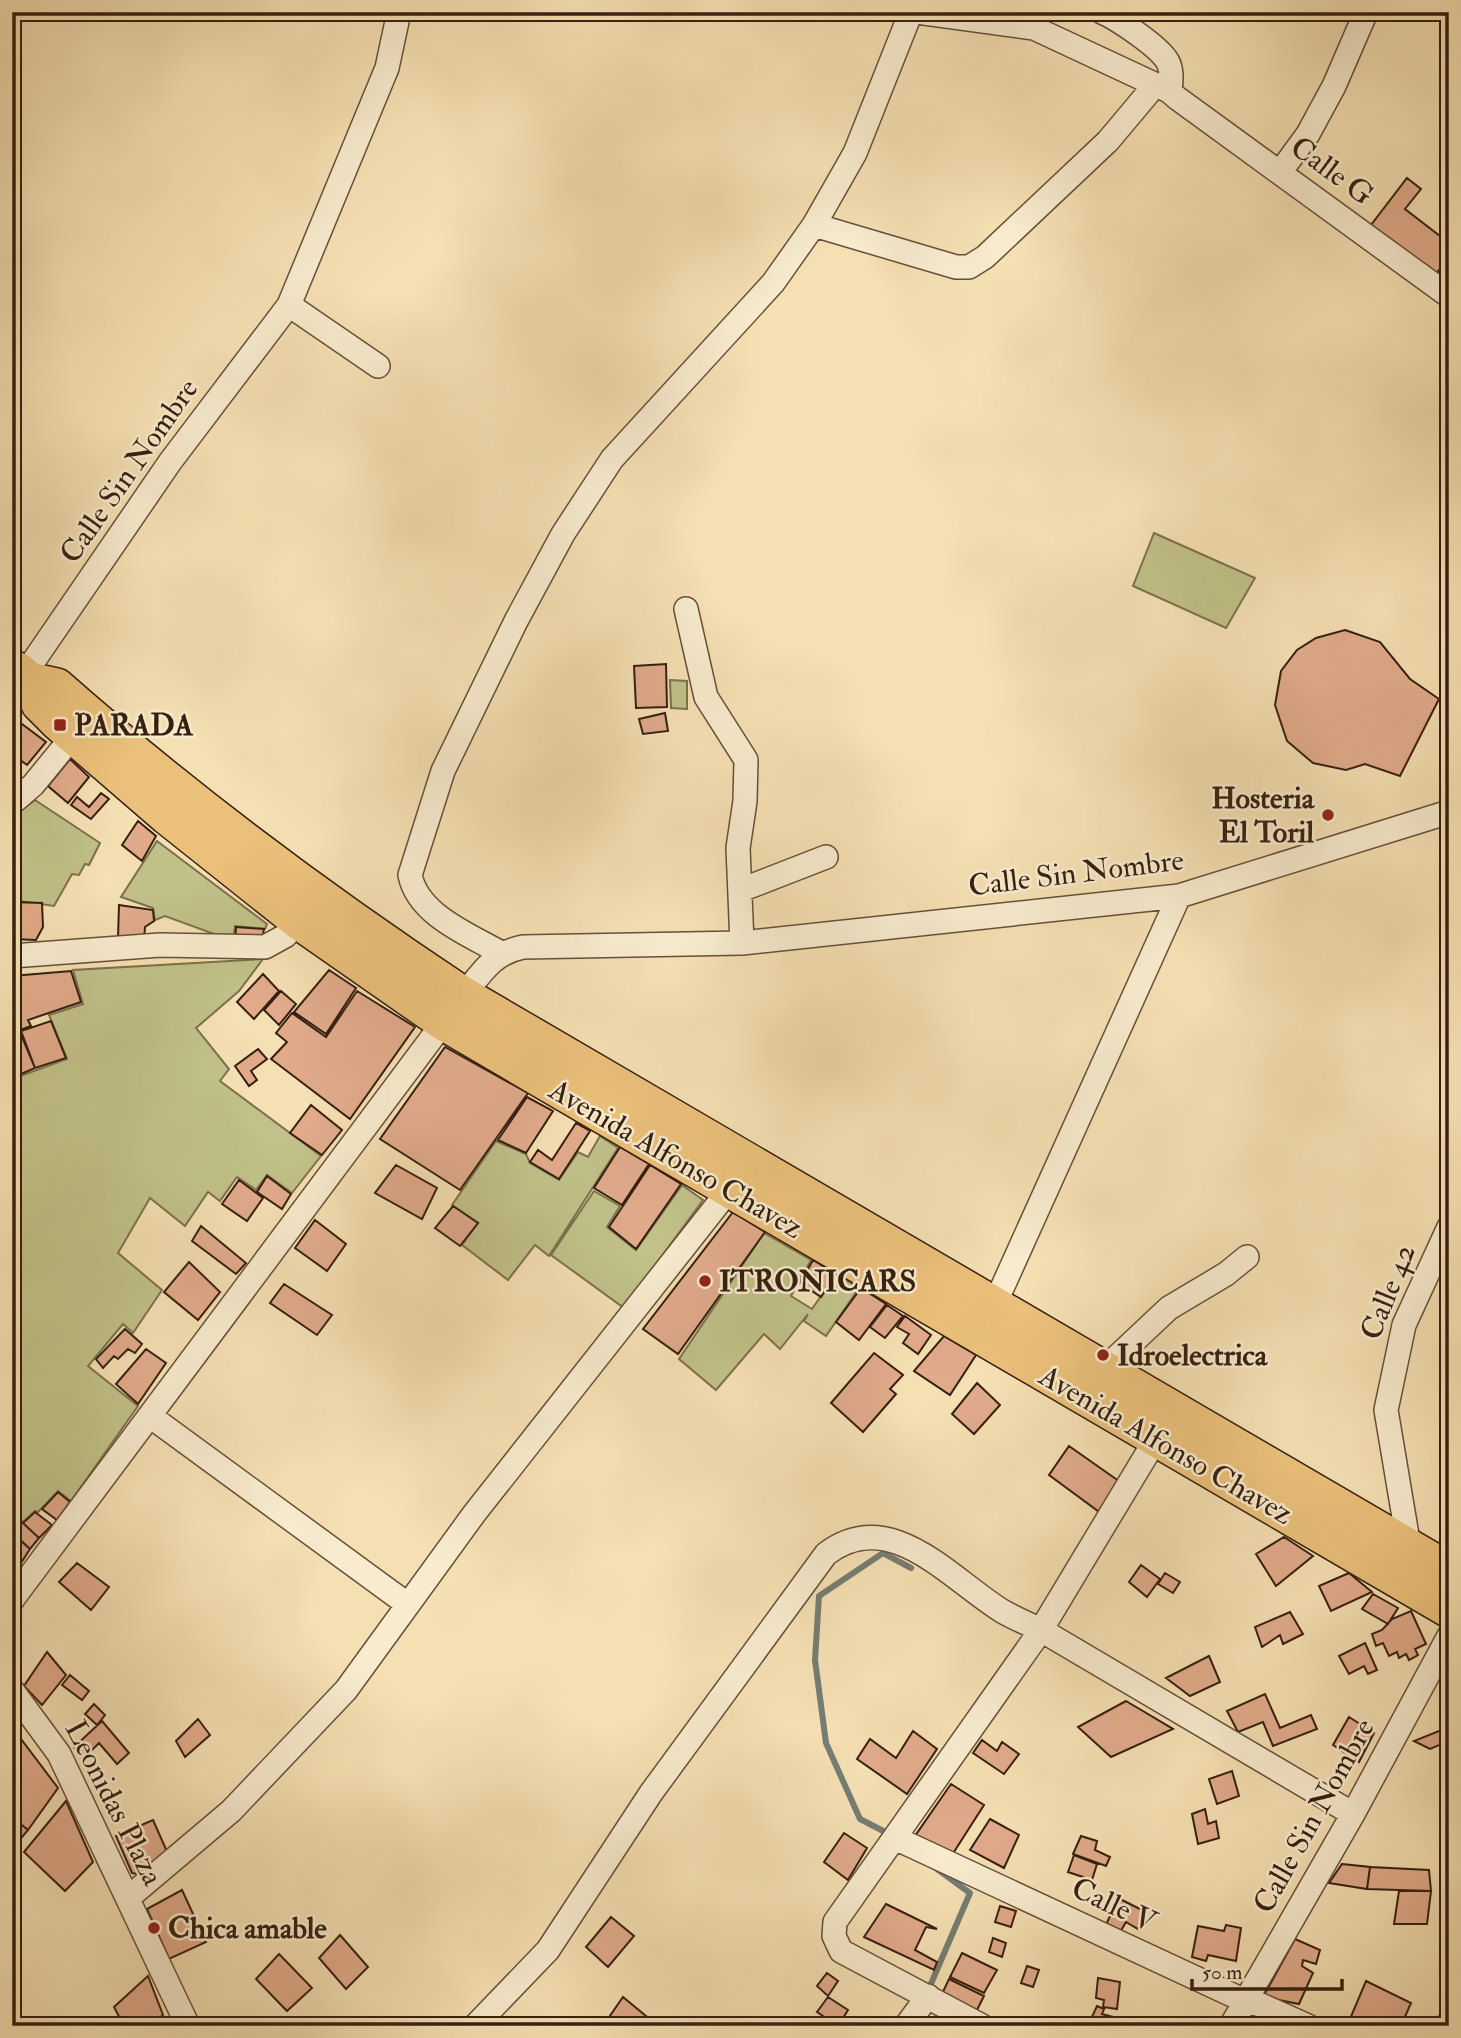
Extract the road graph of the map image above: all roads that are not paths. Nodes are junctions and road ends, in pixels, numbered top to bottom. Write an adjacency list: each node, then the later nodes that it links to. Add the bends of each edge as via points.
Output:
1 (400, 12): 10 (street, Calle Sin Nombre, via 387,68)
2 (911, 12): 8 (street, via 855,153)
3 (918, 12): 6 (street, via 1034,28)
4 (1366, 12): 7 (street, via 1334,86)
5 (1111, 14): 6 (street, via 1167,59 1172,76)
6 (1167, 92): 7 (street, Calle G); 8 (street, via 969,267)
7 (1281, 171): 9 (street, Calle G)
8 (814, 225): 22 (street, via 773,283 612,459 521,610 443,771 410,875 413,889 424,904)
9 (1449, 296)
10 (289, 305): 11 (street); 13 (street, Calle Sin Nombre, via 170,462)
11 (378, 366)
12 (686, 609): 18 (street, via 706,697 746,760 738,848)
13 (22, 673): 14 (main road, Avenida Alfonso Chavez, via 39,704); 24 (main road, Avenida Alfonso Chavez, via 57,686 186,794 345,917)
14 (73, 736): 15 (street); 20 (main road, Avenida Alfonso Chavez)
15 (12, 803)
16 (1449, 812): 19 (street, Calle Sin Nombre)
17 (826, 857): 18 (street)
18 (741, 890): 21 (street)
19 (1179, 896): 21 (street, Calle Sin Nombre); 29 (street)
20 (299, 922): 23 (street, via 265,947 160,945); 25 (main road, Avenida Alfonso Chavez)
21 (742, 943): 22 (street, Calle Sin Nombre, via 523,947)
22 (501, 953): 24 (street)
23 (12, 956)
24 (464, 995): 25 (street); 29 (main road, Avenida Alfonso Chavez)
25 (444, 1023): 26 (main road, Avenida Alfonso Chavez); 32 (street)
26 (729, 1190): 30 (main road, Avenida Alfonso Chavez); 37 (street)
27 (1449, 1227): 34 (street, Calle 42, via 1404,1325 1387,1410)
28 (1247, 1258): 31 (street, via 1169,1308)
29 (996, 1304): 30 (street); 31 (main road, Avenida Alfonso Chavez)
30 (978, 1335): 33 (main road, Avenida Alfonso Chavez)
31 (1103, 1370): 34 (main road, Avenida Alfonso Chavez)
32 (150, 1416): 36 (street); 37 (street)
33 (1156, 1439): 38 (main road, Avenida Alfonso Chavez); 39 (street)
34 (1409, 1547): 35 (main road, Avenida Alfonso Chavez)
35 (1449, 1570)
36 (12, 1600)
37 (407, 1604): 44 (street, via 327,1711 231,1811)
38 (1449, 1610)
39 (1041, 1630): 42 (street); 43 (street); 48 (street, via 1002,1611 922,1552 870,1535 843,1541 826,1554 652,1793 548,1950)
40 (1449, 1636): 42 (street, Calle Sin Nombre)
41 (12, 1690): 44 (street, Leonidas Plaza, via 59,1754)
42 (1353, 1814): 46 (street, Calle Sin Nombre)
43 (895, 1838): 45 (street, via 835,1922 834,1936 841,1951); 46 (street, Calle V)
44 (128, 1898): 47 (street, Leonidas Plaza)
45 (928, 1996): 49 (street); 50 (street)
46 (1245, 2001): 51 (street, Calle Sin Nombre); 52 (street, Calle V)
47 (188, 2026)
48 (475, 2026)
49 (906, 2026)
50 (982, 2026)
51 (1231, 2026)
52 (1308, 2026)

